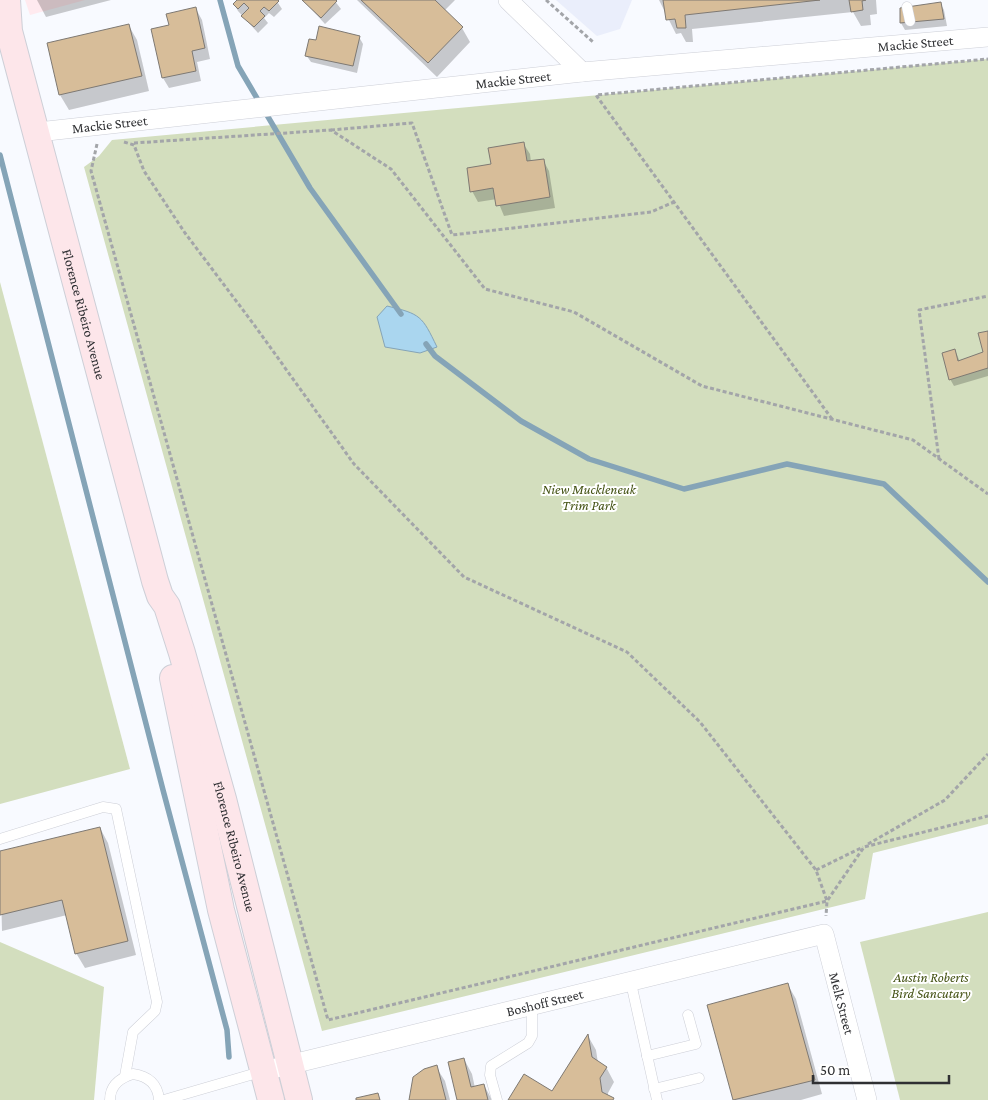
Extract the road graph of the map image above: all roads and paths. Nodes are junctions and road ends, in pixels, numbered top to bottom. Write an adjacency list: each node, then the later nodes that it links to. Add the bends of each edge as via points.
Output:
1 (7, 0): 6 (main road, Florence Ribeiro Avenue)
2 (508, 0): 10 (street)
3 (546, 0): 8 (path)
4 (907, 8): 5 (lane)
5 (910, 21)
6 (4, 24): 12 (main road, Florence Ribeiro Avenue)
7 (988, 36): 10 (street, Mackie Street)
8 (593, 42)
9 (988, 58): 17 (path, via 596,95)
10 (582, 72): 12 (street, Mackie Street)
11 (331, 130): 16 (path); 17 (path, via 412,123 452,235 651,212); 19 (path, via 391,170 485,289 574,312 702,386)
12 (38, 132): 22 (main road, Florence Ribeiro Avenue)
13 (99, 136): 28 (path, via 91,171 328,1020)
14 (131, 137): 16 (path)
15 (117, 140): 16 (path)
16 (134, 145): 27 (path, via 144,171 185,234 354,464 464,577 627,652 700,722)
17 (674, 202): 19 (path)
18 (988, 296): 20 (path, via 919,310)
19 (833, 419): 20 (path, via 913,440)
20 (939, 459): 21 (path)
21 (988, 494)
22 (160, 596): 34 (main road, Florence Ribeiro Avenue, via 167,606 182,652 215,771); 35 (main road, Florence Ribeiro Avenue, via 158,608 221,910)
23 (988, 754): 26 (path, via 945,800)
24 (988, 816): 26 (path)
25 (0, 839): 36 (lane, via 103,807 116,809 157,1002 155,1011 133,1032)
26 (864, 846): 27 (path); 28 (path)
27 (816, 870): 28 (path)
28 (827, 901): 29 (path)
29 (824, 934): 30 (street, Boshoff Street); 45 (street, Melk Street)
30 (631, 983): 31 (street, Boshoff Street); 33 (lane)
31 (532, 1007): 34 (street, Boshoff Street); 44 (lane, via 532,1036 528,1043 491,1066 490,1076)
32 (688, 1015): 33 (lane, via 696,1044)
33 (647, 1056): 38 (lane)
34 (290, 1065): 35 (street, Boshoff Street); 43 (main road, Florence Ribeiro Avenue)
35 (264, 1071): 41 (lane); 42 (main road, Florence Ribeiro Avenue)
36 (125, 1076): 39 (lane, via 112,1088); 40 (lane, via 133,1074 149,1079 155,1085)
37 (699, 1078): 38 (lane)
38 (656, 1095)
39 (110, 1100)
40 (159, 1100)
41 (164, 1100)
42 (271, 1100)
43 (299, 1100)
44 (497, 1100)
45 (866, 1100)

